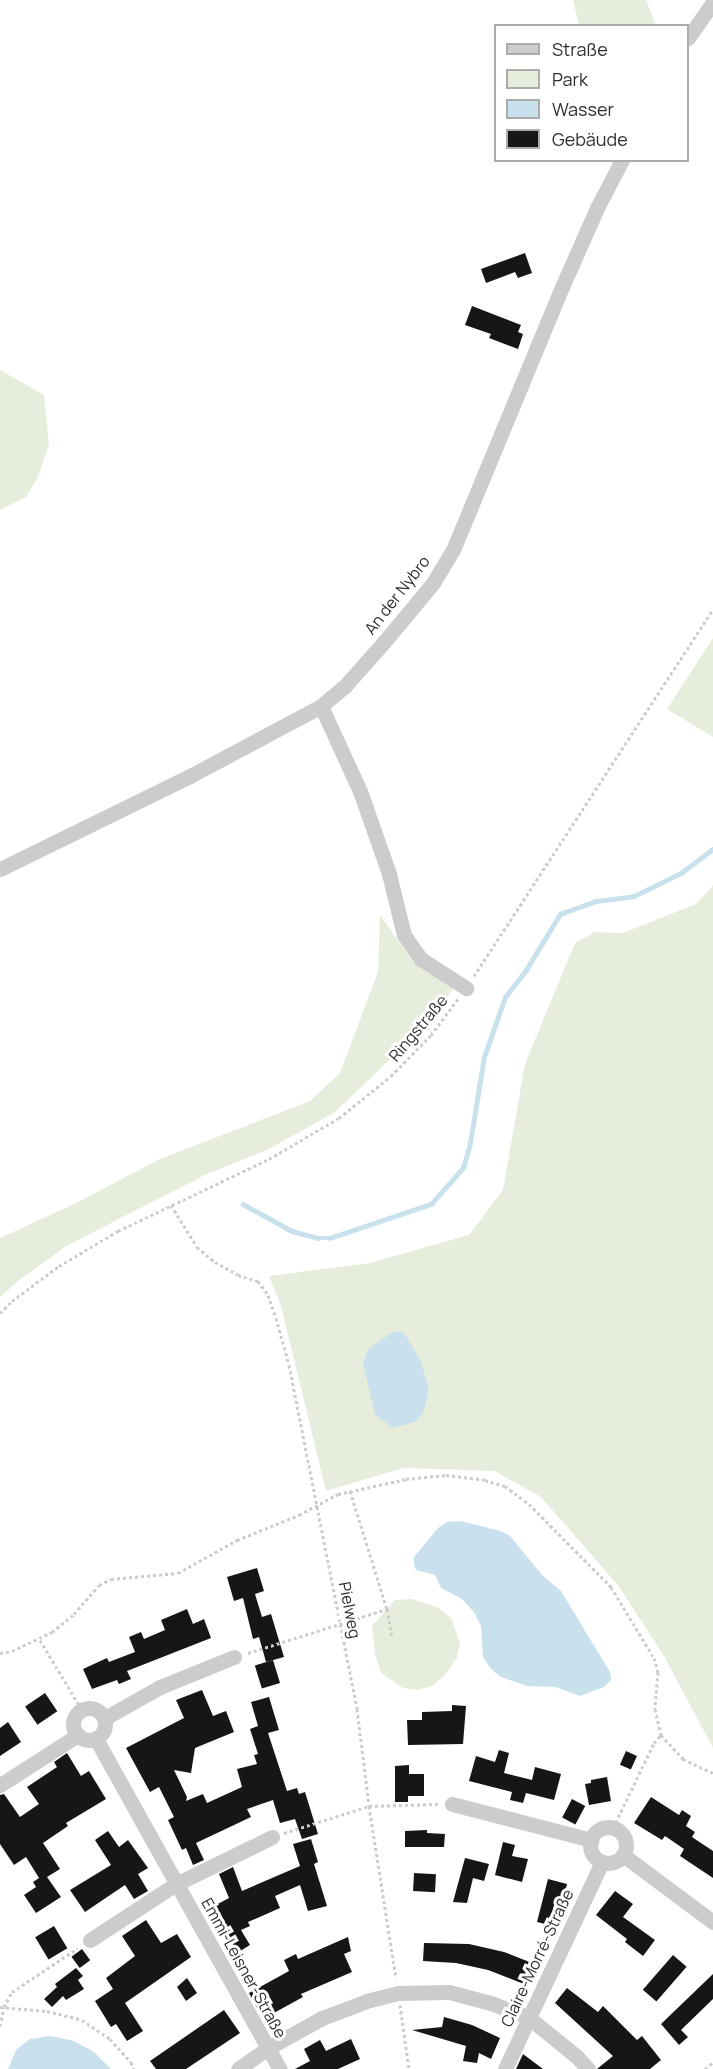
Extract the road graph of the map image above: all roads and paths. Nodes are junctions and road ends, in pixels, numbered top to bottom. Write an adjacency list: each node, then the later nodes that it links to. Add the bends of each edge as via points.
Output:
1 (713, 2): 2 (street)
2 (689, 35)
3 (621, 162): 5 (street, An der Nybro, via 562,287 453,550 433,582 384,642 344,687)
4 (713, 609): 7 (path, Ringstraße)
5 (321, 706): 6 (street, An der Nybro); 7 (street, via 360,791 389,874 404,935 421,959)
6 (0, 869)
7 (466, 988): 8 (path, Ringstraße, via 431,1035 391,1076 339,1118 269,1159)
8 (171, 1205): 9 (path, Ringstraße, via 58,1266); 11 (path, Pielweg, via 197,1247 238,1275 258,1281 268,1295 289,1365)
9 (0, 1313)
10 (350, 1491): 11 (path); 12 (path); 21 (path, via 446,1475 505,1486 529,1504 610,1587 654,1658 658,1683 655,1709)
11 (316, 1505): 13 (path, Pielweg); 15 (path, via 219,1548 178,1573 111,1579 99,1585 74,1614)
12 (387, 1609): 13 (path); 14 (path)
13 (340, 1622): 17 (path); 26 (path, Pielweg, via 357,1708)
14 (392, 1638)
15 (40, 1640): 16 (path); 18 (path)
16 (0, 1653)
17 (234, 1657): 19 (street, via 160,1687)
18 (82, 1710): 19 (street, via 92,1708); 20 (street, via 73,1721)
19 (105, 1718): 22 (street, via 104,1732)
20 (78, 1735): 22 (street, via 86,1740); 24 (street)
21 (661, 1735): 23 (path, via 683,1759); 27 (path)
22 (96, 1739): 32 (street, Emmi-Leisner-Straße)
23 (713, 1773)
24 (0, 1785)
25 (452, 1803): 26 (path); 29 (street)
26 (369, 1806): 28 (path); 35 (path, Pielweg)
27 (614, 1828): 29 (street, via 602,1829); 30 (street, via 625,1840)
28 (272, 1837): 32 (street)
29 (591, 1839): 31 (street, via 592,1854)
30 (623, 1855): 31 (street, via 612,1863); 33 (street)
31 (602, 1862): 37 (street, Claire-Morré-Straße)
32 (176, 1884): 34 (street); 39 (street, Emmi-Leisner-Straße)
33 (713, 1922)
34 (90, 1940): 36 (path, via 12,1992)
35 (398, 1993): 37 (street, via 449,1992); 39 (street, via 322,2018); 44 (path, Pielweg)
36 (2, 2007): 38 (path); 41 (path, via 47,2011 82,2020 110,2039)
37 (528, 2017): 45 (street, Claire-Morré-Straße); 46 (street)
38 (0, 2026)
39 (268, 2048): 42 (street); 43 (street, Emmi-Leisner-Straße)
40 (713, 2062): 47 (path)
41 (134, 2069)
42 (238, 2069)
43 (280, 2069)
44 (409, 2069)
45 (505, 2069)
46 (588, 2069)
47 (705, 2069)

